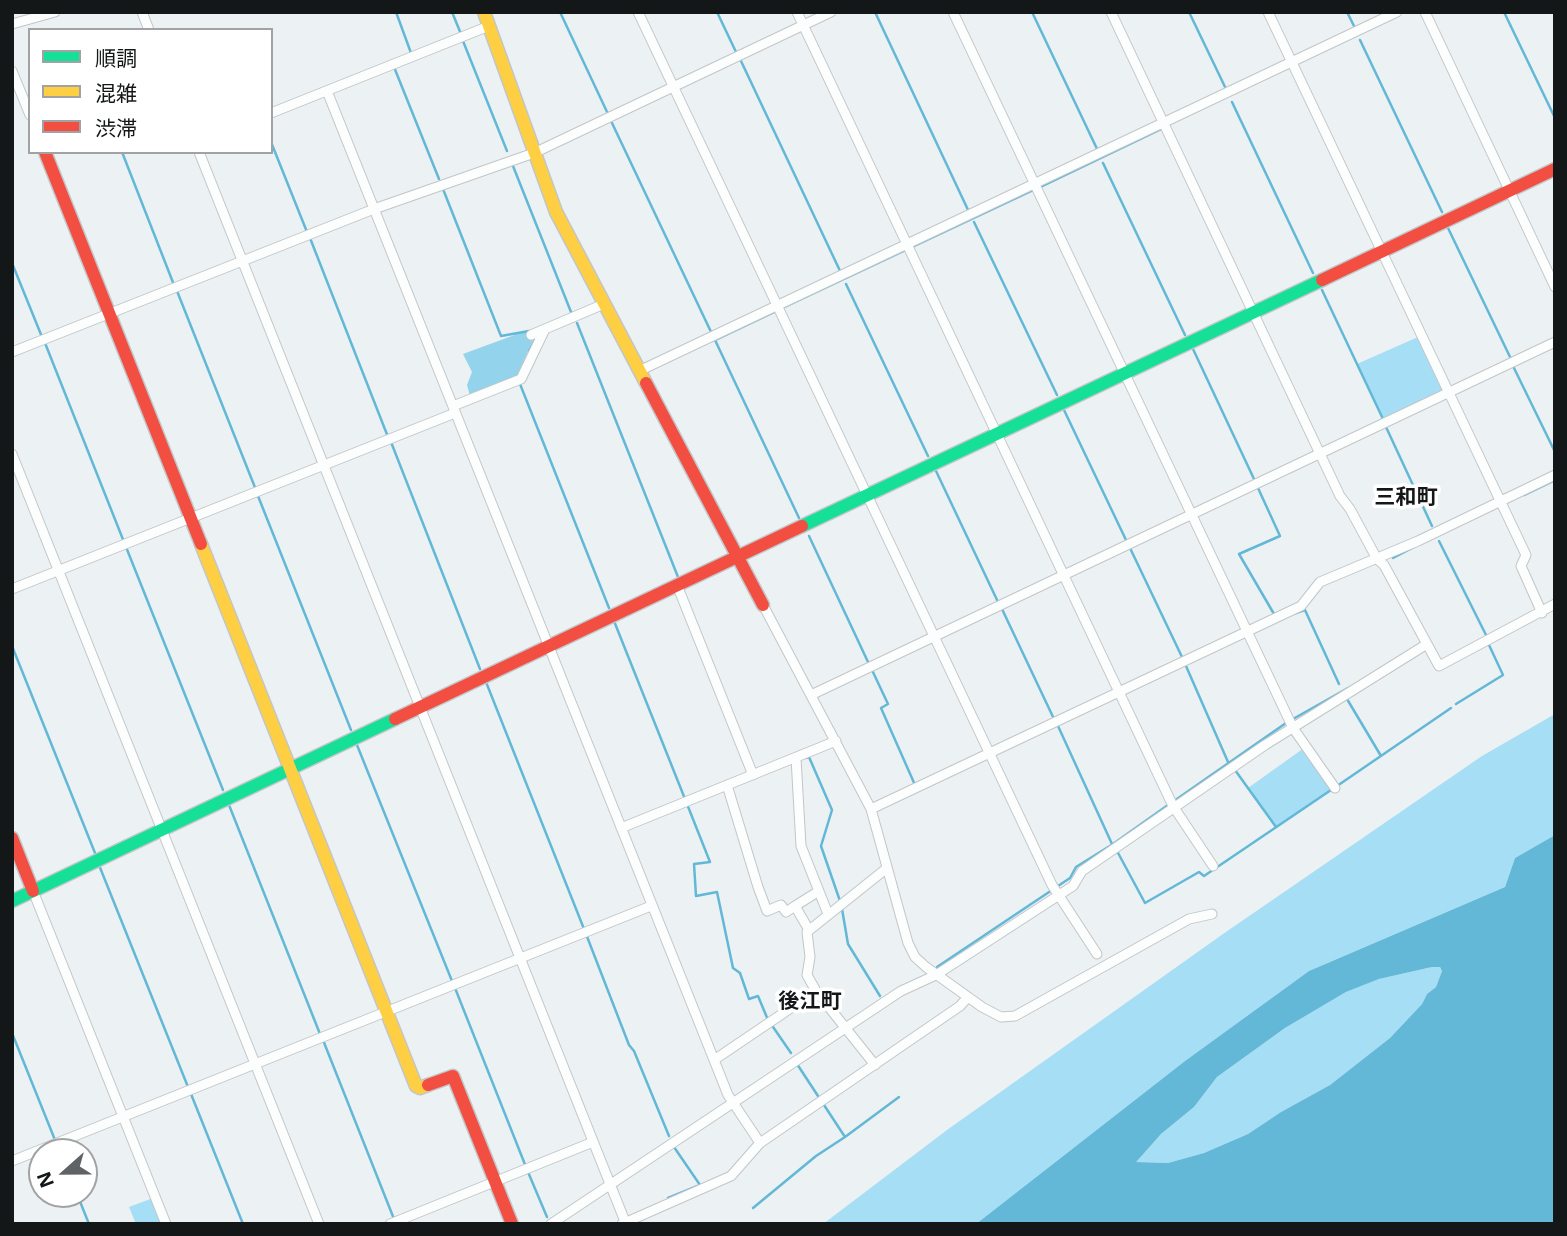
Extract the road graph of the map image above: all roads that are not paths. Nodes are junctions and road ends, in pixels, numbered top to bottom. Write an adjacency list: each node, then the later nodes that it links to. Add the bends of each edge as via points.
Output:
1 (55, 12): 11 (street)
2 (484, 12): 12 (street)
3 (638, 12): 16 (street)
4 (797, 12): 13 (street)
5 (831, 12): 13 (street)
6 (953, 12): 25 (street)
7 (1111, 12): 20 (street)
8 (1268, 12): 14 (street)
9 (1397, 12): 14 (street)
10 (1425, 12): 26 (street)
11 (12, 24)
12 (489, 26): 17 (street); 21 (street)
13 (803, 26): 16 (street); 28 (street)
14 (1293, 65): 20 (street); 29 (street)
15 (12, 71): 18 (street)
16 (674, 87): 21 (street); 33 (street)
17 (327, 91): 19 (street); 27 (street)
18 (28, 110)
19 (273, 112)
20 (1163, 123): 25 (street); 34 (street)
21 (534, 153): 27 (street); 32 (street, via 556,212)
22 (46, 154): 35 (street)
23 (200, 154): 30 (street)
24 (1555, 169): 26 (street)
25 (1035, 185): 28 (street); 41 (street)
26 (1509, 190): 29 (street); 31 (street)
27 (374, 209): 30 (street); 43 (street)
28 (908, 248): 33 (street); 44 (street)
29 (1381, 251): 34 (street); 42 (street)
30 (242, 261): 35 (street); 47 (street)
31 (1555, 287)
32 (604, 304): 36 (street); 40 (street)
33 (779, 306): 40 (street); 49 (street)
34 (1253, 312): 41 (street); 46 (street)
35 (109, 314): 39 (street); 52 (street)
36 (545, 329): 37 (street); 43 (street, via 520,379)
37 (531, 335)
38 (1555, 342): 42 (street)
39 (12, 352)
40 (639, 371): 53 (street)
41 (1125, 373): 44 (street); 51 (street)
42 (1449, 392): 46 (street); 50 (street)
43 (454, 410): 47 (street); 65 (street)
44 (996, 433): 49 (street); 56 (street)
45 (12, 454): 55 (street)
46 (1319, 454): 51 (street); 54 (street)
47 (323, 466): 52 (street); 68 (street)
48 (1555, 475): 50 (street)
49 (868, 494): 53 (street); 63 (street)
50 (1500, 501): 54 (street); 61 (street, via 1526,555 1521,566)
51 (1192, 514): 56 (street); 62 (street)
52 (190, 518): 55 (street); 73 (street)
53 (739, 556): 57 (street); 60 (street)
54 (1377, 559): 62 (street, via 1321,582 1301,606); 64 (street)
55 (59, 571): 58 (street); 80 (street)
56 (1063, 574): 63 (street); 66 (street)
57 (677, 585): 65 (street); 74 (street)
58 (12, 589)
59 (1555, 604): 61 (street)
60 (763, 605): 67 (street)
61 (1542, 613): 64 (street, via 1438,666)
62 (1247, 632): 66 (street); 69 (street)
63 (935, 636): 67 (street); 71 (street)
64 (1427, 644): 69 (street)
65 (548, 646): 68 (street); 79 (street)
66 (1119, 692): 71 (street); 78 (street)
67 (811, 695): 70 (street)
68 (420, 706): 73 (street); 94 (street)
69 (1293, 728): 76 (street); 78 (street)
70 (835, 741): 72 (street); 77 (street)
71 (990, 753): 77 (street); 86 (street)
72 (796, 758): 74 (street); 85 (street, via 801,846)
73 (290, 768): 80 (street); 98 (street)
74 (753, 775): 75 (street)
75 (727, 785): 79 (street); 89 (street, via 767,911 781,905 786,912)
76 (1335, 789)
77 (871, 809): 83 (street)
78 (1175, 809): 82 (street); 86 (street, via 1082,871 1073,886)
79 (621, 828): 88 (street)
80 (161, 830): 84 (street); 101 (street)
81 (12, 838): 84 (street)
82 (1213, 866)
83 (887, 868): 90 (street); 95 (street, via 908,943 915,957)
84 (33, 891): 87 (street); 104 (street)
85 (819, 891): 89 (street); 90 (street)
86 (1056, 891): 93 (street); 95 (street)
87 (12, 901)
88 (651, 906): 94 (street); 100 (street)
89 (795, 906): 92 (street)
90 (828, 914): 92 (street)
91 (1212, 914): 97 (street, via 1189,919 1015,1016 1001,1017)
92 (809, 930): 96 (street, via 807,975)
93 (1097, 954)
94 (519, 958): 98 (street); 105 (street)
95 (936, 975): 97 (street); 99 (street, via 901,991)
96 (816, 991): 99 (street); 100 (street)
97 (968, 997): 102 (street)
98 (387, 1011): 101 (street); 108 (street, via 418,1088 453,1076)
99 (845, 1029): 102 (street); 103 (street)
100 (714, 1060): 103 (street)
101 (254, 1064): 104 (street); 112 (street)
102 (874, 1065): 106 (street)
103 (733, 1104): 106 (street); 109 (street)
104 (123, 1116): 107 (street); 111 (street)
105 (593, 1142): 108 (street); 109 (street)
106 (760, 1143): 110 (street, via 731,1176)
107 (12, 1161)
108 (496, 1182): 113 (street); 114 (street)
109 (610, 1185): 110 (street); 115 (street)
110 (624, 1223)
111 (166, 1224)
112 (318, 1224)
113 (390, 1224)
114 (512, 1224)
115 (551, 1224)

